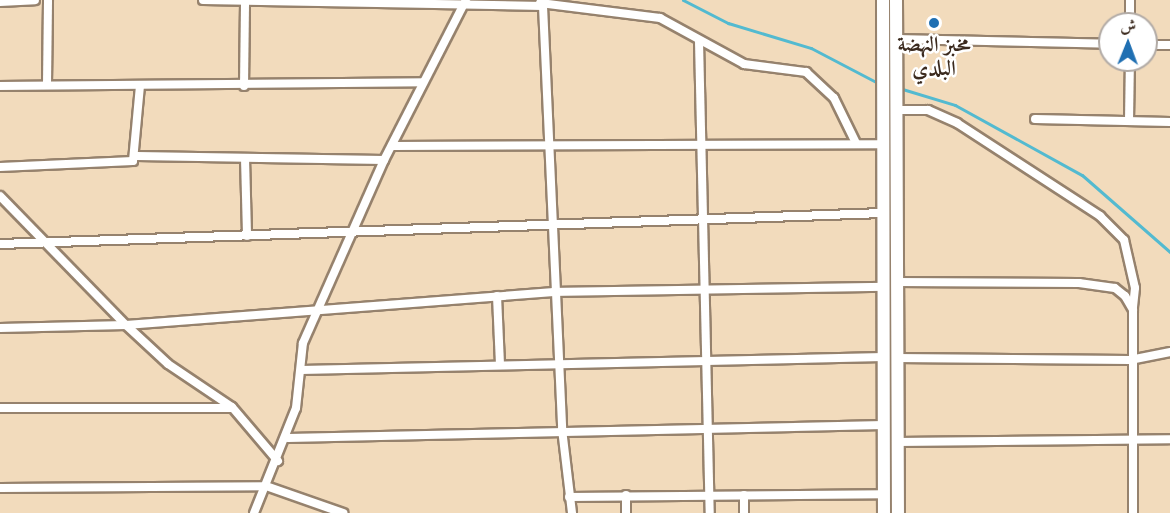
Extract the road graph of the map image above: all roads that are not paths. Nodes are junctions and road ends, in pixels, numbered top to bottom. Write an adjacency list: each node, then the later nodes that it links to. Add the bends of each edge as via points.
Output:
1 (35, 0): 8 (street)
2 (48, 0): 15 (street)
3 (203, 0): 4 (street)
4 (245, 0): 7 (street); 18 (street)
5 (883, 0): 26 (main road)
6 (897, 0): 10 (main road)
7 (466, 1): 9 (street); 14 (street)
8 (0, 2)
9 (541, 3): 11 (street, via 660,18); 24 (street)
10 (896, 39): 12 (street); 19 (main road)
11 (699, 41): 23 (street); 25 (street, via 744,64 790,68 817,79 834,98)
12 (1098, 44)
13 (1130, 72): 21 (street)
14 (423, 82): 18 (street); 27 (street)
15 (47, 84): 16 (street); 17 (street)
16 (140, 85): 18 (street); 28 (street)
17 (0, 86)
18 (244, 87)
19 (896, 110): 40 (main road); 45 (street, via 928,110 948,119 1100,216 1124,240 1132,263)
20 (1035, 118): 21 (street)
21 (1129, 121): 22 (street)
22 (1170, 122)
23 (698, 141): 24 (street); 25 (street); 34 (street)
24 (549, 142): 27 (street); 35 (street)
25 (856, 143): 26 (street)
26 (882, 144): 33 (main road)
27 (392, 146): 30 (street)
28 (137, 156): 29 (street); 31 (street, via 125,164)
29 (245, 158): 30 (street); 37 (street)
30 (384, 160): 36 (street)
31 (0, 167)
32 (0, 196): 38 (street)
33 (883, 213): 34 (street); 41 (main road)
34 (702, 221): 35 (street); 42 (street)
35 (552, 227): 36 (street); 43 (street)
36 (351, 234): 37 (street); 46 (street)
37 (248, 236): 38 (street)
38 (43, 240): 39 (street); 47 (street)
39 (0, 244)
40 (896, 282): 45 (street, via 1101,284 1125,296); 51 (main road)
41 (884, 287): 42 (street); 51 (main road)
42 (702, 289): 43 (street); 50 (street)
43 (554, 292): 44 (street); 53 (street)
44 (497, 296): 46 (street); 54 (street)
45 (1133, 310): 52 (street)
46 (321, 311): 47 (street); 55 (street, via 303,342)
47 (126, 325): 48 (street); 57 (street, via 168,364)
48 (0, 328)
49 (1170, 352): 52 (street)
50 (704, 357): 51 (street); 53 (street); 59 (street)
51 (890, 358): 52 (street); 58 (main road); 64 (main road)
52 (1130, 360): 62 (street)
53 (559, 364): 54 (street); 60 (street)
54 (500, 365): 55 (street)
55 (301, 370): 61 (street)
56 (0, 408): 57 (street)
57 (232, 408): 65 (street)
58 (884, 425): 59 (street); 68 (main road)
59 (707, 427): 60 (street); 70 (street)
60 (562, 429): 61 (street); 72 (street)
61 (288, 438): 65 (street)
62 (1131, 438): 63 (street); 64 (street); 81 (street)
63 (1170, 439)
64 (897, 442): 80 (main road)
65 (278, 461): 66 (street)
66 (266, 486): 67 (street); 73 (street); 74 (street)
67 (0, 488)
68 (884, 494): 71 (street); 79 (main road)
69 (626, 495): 70 (street); 72 (street); 76 (street)
70 (709, 495): 71 (street); 77 (street)
71 (744, 495): 78 (street)
72 (569, 497): 75 (street)
73 (254, 513)
74 (343, 513)
75 (572, 513)
76 (626, 513)
77 (710, 513)
78 (744, 513)
79 (884, 513)
80 (898, 513)
81 (1133, 513)

